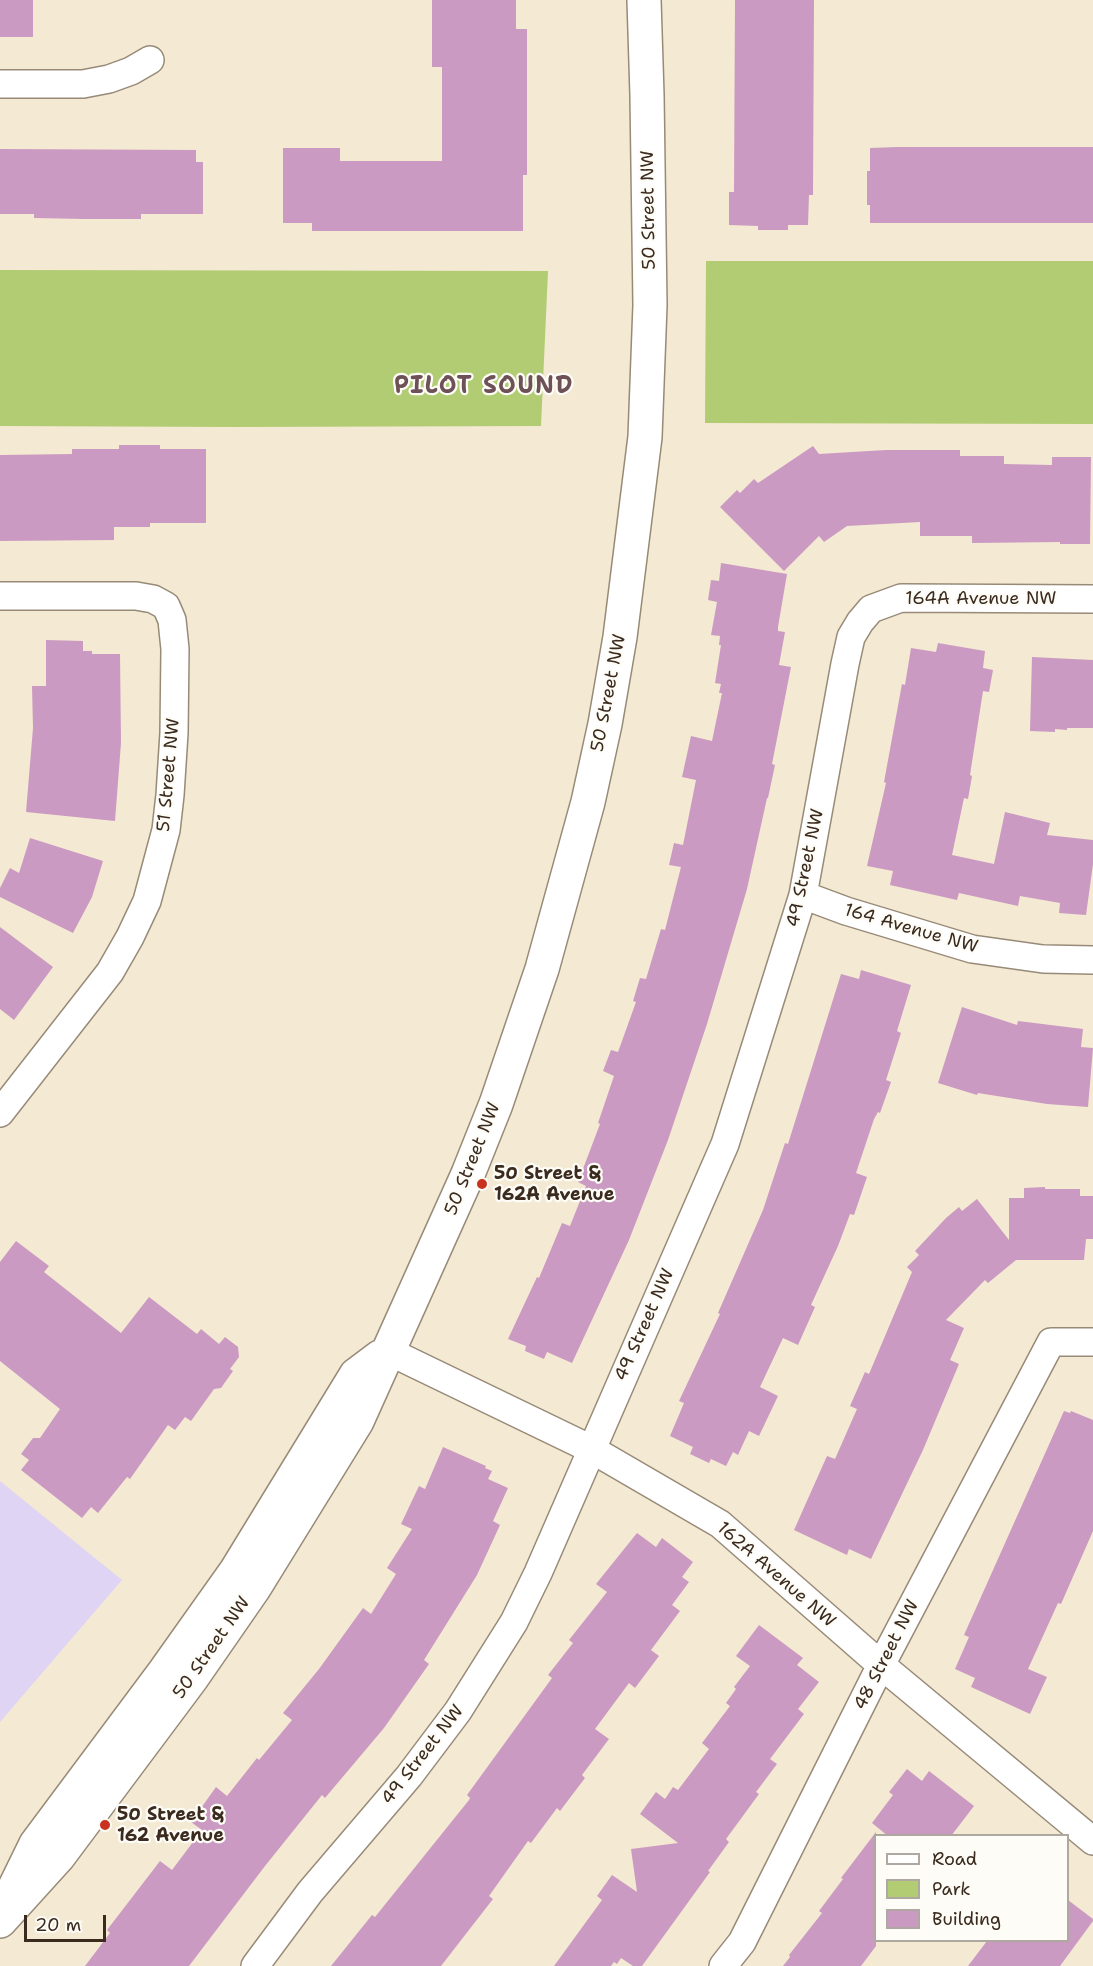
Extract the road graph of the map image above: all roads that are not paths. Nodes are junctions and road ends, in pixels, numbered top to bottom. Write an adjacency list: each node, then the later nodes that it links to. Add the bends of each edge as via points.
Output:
1 (644, 0): 11 (main road, 50 Street NW, via 650,305 645,437 605,724 564,893 508,1069 468,1174)
2 (150, 60): 3 (street, via 109,79 83,84)
3 (0, 84)
4 (0, 596): 9 (street, 51 Street NW, via 153,599 166,606 172,620 175,649 171,795 147,901 110,972)
5 (1093, 599): 6 (street, 164A Avenue NW, via 901,598)
6 (871, 609): 7 (street, 49 Street NW, via 851,637)
7 (803, 895): 8 (street, 164 Avenue NW, via 972,949 1043,959); 12 (street, 49 Street NW, via 725,1144)
8 (1093, 960)
9 (0, 1113)
10 (1093, 1342): 13 (street, 48 Street NW, via 1050,1342)
11 (388, 1351): 12 (street, 162A Avenue NW); 15 (main road, 50 Street NW, via 357,1421 254,1588 58,1857)
12 (591, 1449): 13 (street, 162A Avenue NW, via 720,1524); 16 (street, 49 Street NW, via 514,1622 471,1692 409,1776 310,1892)
13 (881, 1665): 14 (street, 162A Avenue NW); 17 (street, 48 Street NW, via 742,1942)
14 (1093, 1841)
15 (0, 1919)
16 (255, 1966)
17 (723, 1966)

